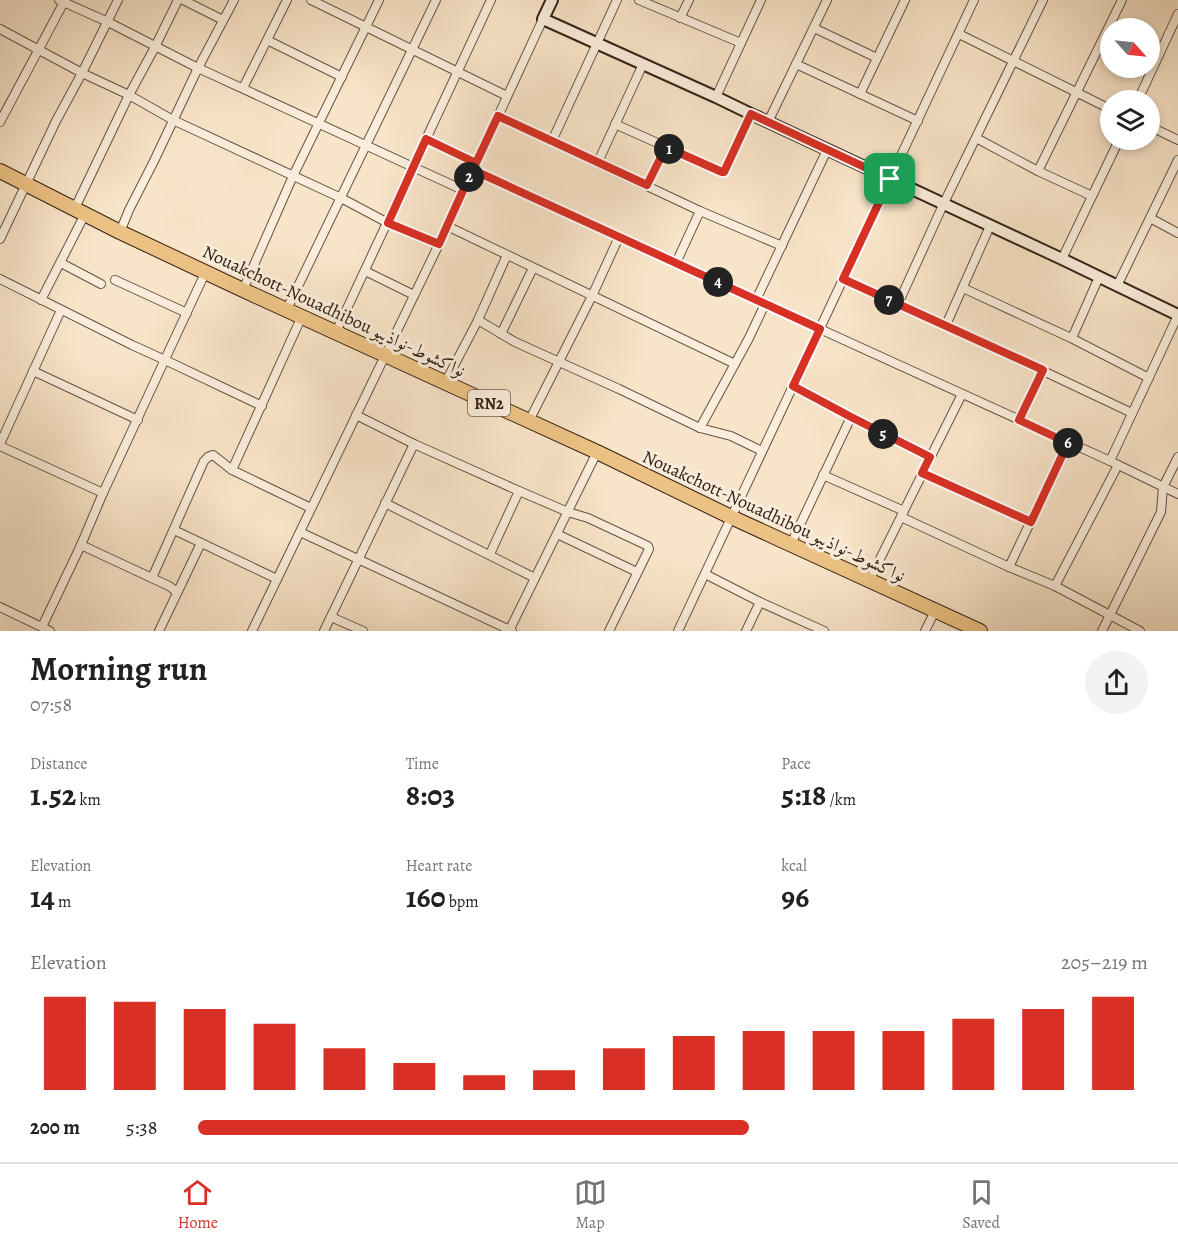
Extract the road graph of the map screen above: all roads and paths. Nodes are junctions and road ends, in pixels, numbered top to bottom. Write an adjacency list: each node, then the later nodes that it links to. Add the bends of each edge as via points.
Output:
1 (118, 0): 25 (street)
2 (178, 0): 33 (street)
3 (183, 0): 24 (street)
4 (234, 0): 24 (street)
5 (287, 0): 30 (street)
6 (311, 0): 26 (street)
7 (379, 0): 26 (street)
8 (436, 0): 34 (street)
9 (491, 0): 41 (street)
10 (552, 0): 23 (street)
11 (617, 0): 31 (street)
12 (639, 0): 22 (street)
13 (689, 0): 22 (street)
14 (761, 0): 32 (street)
15 (905, 0): 36 (street)
16 (974, 0): 29 (street)
17 (1043, 0): 37 (street)
18 (1122, 0): 46 (street)
19 (62, 1): 25 (street); 35 (street)
20 (825, 1): 27 (street)
21 (1178, 14): 45 (street)
22 (680, 18): 32 (street)
23 (543, 19): 31 (street); 49 (street)
24 (223, 20): 40 (street)
25 (108, 22): 33 (street); 42 (street)
26 (366, 27): 34 (street); 43 (street)
27 (814, 28): 36 (street); 39 (street)
28 (0, 29): 35 (street)
29 (958, 34): 37 (street); 55 (street)
30 (267, 40): 43 (street); 44 (street)
31 (596, 43): 38 (street); 64 (street)
32 (741, 43): 50 (street)
33 (155, 47): 40 (street); 48 (street)
34 (412, 49): 41 (street); 65 (street)
35 (39, 50): 42 (street); 56 (street)
36 (877, 58): 47 (street)
37 (1012, 62): 46 (street); 61 (street)
38 (643, 64): 50 (street); 59 (street)
39 (796, 64): 47 (street); 57 (street)
40 (198, 68): 44 (street); 54 (street)
41 (457, 72): 49 (street); 62 (street)
42 (82, 73): 48 (street); 77 (street)
43 (342, 77): 58 (street)
44 (243, 88): 58 (street)
45 (1143, 90)
46 (1077, 93): 51 (street); 73 (street)
47 (860, 94): 55 (street)
48 (129, 95): 54 (street); 83 (street)
49 (507, 96): 53 (street)
50 (716, 97): 52 (street)
51 (1100, 104)
52 (751, 114): 57 (street); 66 (street, via 724,172)
53 (498, 116): 64 (street); 72 (street)
54 (173, 120): 75 (street); 89 (street)
55 (918, 121): 76 (street)
56 (0, 122)
57 (768, 123): 67 (street)
58 (319, 124): 65 (street); 75 (street)
59 (615, 124): 66 (street); 70 (street)
60 (1160, 131): 63 (street)
61 (976, 138): 73 (street); 82 (street)
62 (426, 139): 71 (street); 72 (street)
63 (1178, 140)
64 (552, 141): 70 (street)
65 (366, 146): 71 (street); 81 (street)
66 (666, 147): 78 (street)
67 (827, 150): 76 (street); 94 (street)
68 (1114, 150): 80 (street)
69 (1178, 160): 85 (street)
70 (598, 162): 78 (street)
71 (413, 166): 79 (street); 86 (street)
72 (474, 166): 79 (street); 91 (street)
73 (1038, 171): 80 (street)
74 (0, 172): 77 (highway, Nouakchott-Nouadhibou نواكشوط-نواذيبو / RN2)
75 (293, 176): 81 (street); 109 (street)
76 (890, 179): 82 (street); 103 (street)
77 (26, 184): 83 (highway, Nouakchott-Nouadhibou نواكشوط-نواذيبو / RN2); 92 (street)
78 (647, 185): 84 (street)
79 (463, 190): 87 (street)
80 (1092, 196): 96 (street)
81 (341, 198): 86 (street); 116 (street)
82 (944, 205): 88 (street); 115 (street)
83 (80, 211): 89 (highway, Nouakchott-Nouadhibou نواكشوط-نواذيبو / RN2); 97 (street)
84 (700, 211): 94 (street); 98 (street)
85 (1150, 218): 90 (street); 107 (street)
86 (388, 223): 93 (street); 101 (street)
87 (447, 226): 93 (street); 95 (street)
88 (990, 226): 96 (street); 108 (street)
89 (120, 232): 100 (highway, Nouakchott-Nouadhibou نواكشوط-نواذيبو / RN2)
90 (1178, 233)
91 (619, 237): 98 (street); 111 (street)
92 (0, 239)
93 (439, 244): 110 (street)
94 (782, 246): 113 (street)
95 (507, 255): 99 (street); 121 (street)
96 (1062, 259): 102 (street)
97 (61, 262): 106 (street); 112 (street)
98 (676, 263): 113 (street)
99 (533, 268): 111 (street); 125 (street)
100 (206, 272): 109 (highway, Nouakchott-Nouadhibou نواكشوط-نواذيبو / RN2); 118 (street)
101 (364, 272): 110 (street); 124 (street)
102 (1099, 278): 107 (street); 126 (street)
103 (843, 279): 115 (street); 123 (street)
104 (115, 280): 118 (street)
105 (0, 281): 112 (street)
106 (101, 284)
107 (1117, 286): 119 (street)
108 (963, 288): 122 (street); 126 (street)
109 (243, 290): 116 (highway, Nouakchott-Nouadhibou نواكشوط-نواذيبو / RN2)
110 (414, 295): 127 (street)
111 (592, 296): 129 (street); 130 (street)
112 (41, 300): 117 (street)
113 (756, 300): 114 (street)
114 (765, 304): 123 (street); 130 (street)
115 (898, 304): 122 (street)
116 (287, 309): 120 (highway, Nouakchott-Nouadhibou نواكشوط-نواذيبو / RN2)
117 (61, 310): 128 (street); 132 (street)
118 (187, 313): 128 (street)
119 (1178, 315): 133 (street)
120 (302, 316): 124 (highway, Nouakchott-Nouadhibou نواكشوط-نواذيبو / RN2); 137 (street)
121 (478, 320): 125 (street); 134 (street)
122 (946, 325): 131 (street)
123 (820, 329): 135 (street); 136 (street)
124 (336, 332): 127 (highway, Nouakchott-Nouadhibou نواكشوط-نواذيبو / RN2)
125 (501, 334): 129 (street)
126 (1072, 338): 133 (street)
127 (384, 355): 134 (highway, Nouakchott-Nouadhibou نواكشوط-نواذيبو / RN2); 139 (street)
128 (165, 360): 137 (street); 141 (street)
129 (559, 361): 143 (street); 144 (street)
130 (735, 364): 144 (street)
131 (1043, 370): 138 (street); 142 (street)
132 (33, 371): 141 (street); 147 (street)
133 (1149, 378): 138 (street)
134 (446, 382): 143 (highway, Nouakchott-Nouadhibou نواكشوط-نواذيبو / RN2)
135 (793, 386): 140 (street); 148 (street)
136 (962, 394): 142 (street); 150 (street)
137 (262, 406): 154 (street)
138 (1132, 412): 152 (street)
139 (356, 415): 146 (street); 162 (street)
140 (851, 417): 150 (street); 156 (street)
141 (138, 420): 159 (street)
142 (1019, 420): 145 (street)
143 (529, 421): 149 (highway, Nouakchott-Nouadhibou نواكشوط-نواذيبو / RN2)
144 (700, 428): 148 (street, via 731,436)
145 (1068, 443): 152 (street); 166 (street)
146 (414, 444): 158 (street); 161 (street)
147 (0, 445): 159 (street)
148 (762, 451): 165 (street)
149 (597, 452): 163 (street); 165 (highway, Nouakchott-Nouadhibou نواكشوط-نواذيبو / RN2)
150 (930, 457): 155 (street)
151 (1178, 457): 157 (street)
152 (1110, 461): 153 (street)
153 (1118, 465): 157 (street); 182 (street)
154 (232, 470): 162 (street); 167 (street, via 213,455 204,461)
155 (922, 473): 164 (street); 166 (street)
156 (824, 475): 164 (street); 171 (street)
157 (1163, 487): 160 (street); 187 (street, via 1161,512)
158 (519, 491): 163 (street); 173 (street)
159 (103, 493): 172 (street)
160 (1178, 494)
161 (385, 503): 173 (street); 174 (street)
162 (311, 508): 168 (street)
163 (568, 512): 169 (street); 176 (street, via 648,546)
164 (903, 514): 175 (street); 181 (street)
165 (731, 517): 171 (highway, Nouakchott-Nouadhibou نواكشوط-نواذيبو / RN2); 177 (street)
166 (1031, 522): 175 (street)
167 (174, 530): 170 (street); 178 (street)
168 (300, 532): 174 (street); 180 (street)
169 (557, 534): 176 (street); 179 (street)
170 (201, 543): 180 (street); 183 (street)
171 (791, 544): 181 (highway, Nouakchott-Nouadhibou نواكشوط-نواذيبو / RN2)
172 (81, 545): 178 (street); 189 (street)
173 (490, 554): 179 (street)
174 (358, 560): 188 (street); 194 (street)
175 (1009, 567): 182 (street)
176 (637, 573): 195 (street)
177 (705, 574): 184 (street); 196 (street)
178 (152, 578): 183 (street)
179 (535, 578): 194 (street)
180 (277, 579): 191 (street)
181 (869, 581): 186 (highway, Nouakchott-Nouadhibou نواكشوط-نواذيبو / RN2)
182 (1055, 586): 187 (street)
183 (177, 592): 190 (street)
184 (760, 602): 197 (street); 198 (street)
185 (0, 607): 189 (street)
186 (935, 611): 199 (street); 200 (highway, Nouakchott-Nouadhibou نواكشوط-نواذيبو / RN2)
187 (1110, 615): 201 (street); 202 (street)
188 (330, 617): 192 (street); 193 (street)
189 (46, 629)
190 (159, 631)
191 (252, 631)
192 (324, 631)
193 (363, 631)
194 (510, 631)
195 (609, 631)
196 (678, 631)
197 (746, 631)
198 (824, 631)
199 (925, 631)
200 (980, 631)
201 (1102, 631)
202 (1140, 631)

